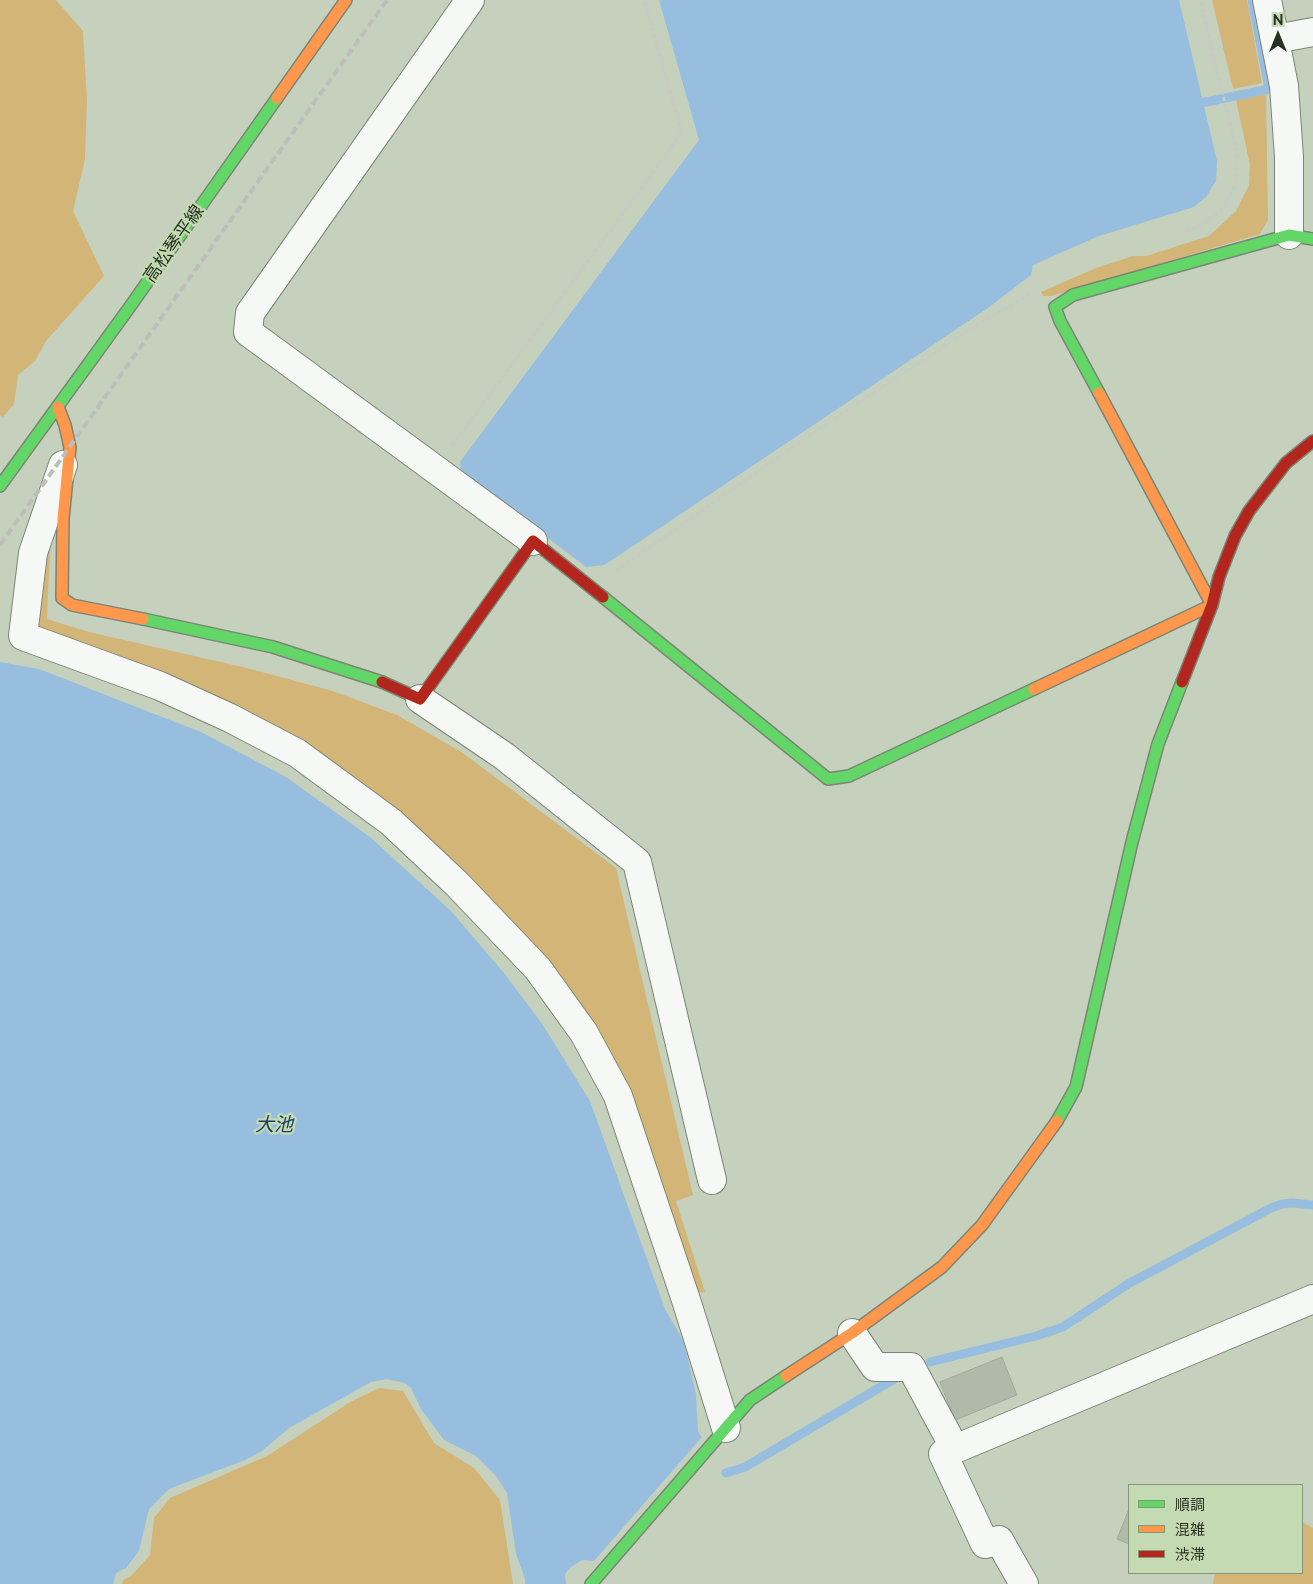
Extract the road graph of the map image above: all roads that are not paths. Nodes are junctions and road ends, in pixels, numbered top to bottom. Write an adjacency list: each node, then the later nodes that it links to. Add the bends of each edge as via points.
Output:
1 (346, 0): 7 (street, 高松琴平線)
2 (470, 0): 11 (street, via 250,313 248,332)
3 (1267, 0): 5 (street)
4 (1313, 32): 5 (street)
5 (1275, 39): 6 (street, via 1284,86 1289,157)
6 (1301, 237): 12 (street, via 1073,296 1055,307)
7 (58, 407): 9 (street); 10 (street, 高松琴平線)
8 (1313, 441): 12 (street, via 1286,463 1249,511 1234,536 1218,576)
9 (70, 447): 13 (street, via 63,519 62,598 72,605 273,647 373,678); 17 (street, via 32,553 24,636 160,686 297,753 391,822 457,884 538,969 584,1033 618,1096)
10 (0, 486)
11 (533, 541): 12 (street, via 828,779 849,776); 13 (street)
12 (1212, 605): 16 (street, via 1158,744 1076,1087 1052,1130 982,1225 942,1267)
13 (420, 699): 14 (street, via 504,756 637,862)
14 (712, 1180)
15 (1313, 1299): 18 (street)
16 (852, 1333): 17 (street, via 750,1400); 18 (street, via 875,1367 911,1367)
17 (726, 1428): 19 (street)
18 (955, 1449): 20 (street, via 943,1454 985,1544 999,1540)
19 (591, 1584)
20 (1024, 1584)

